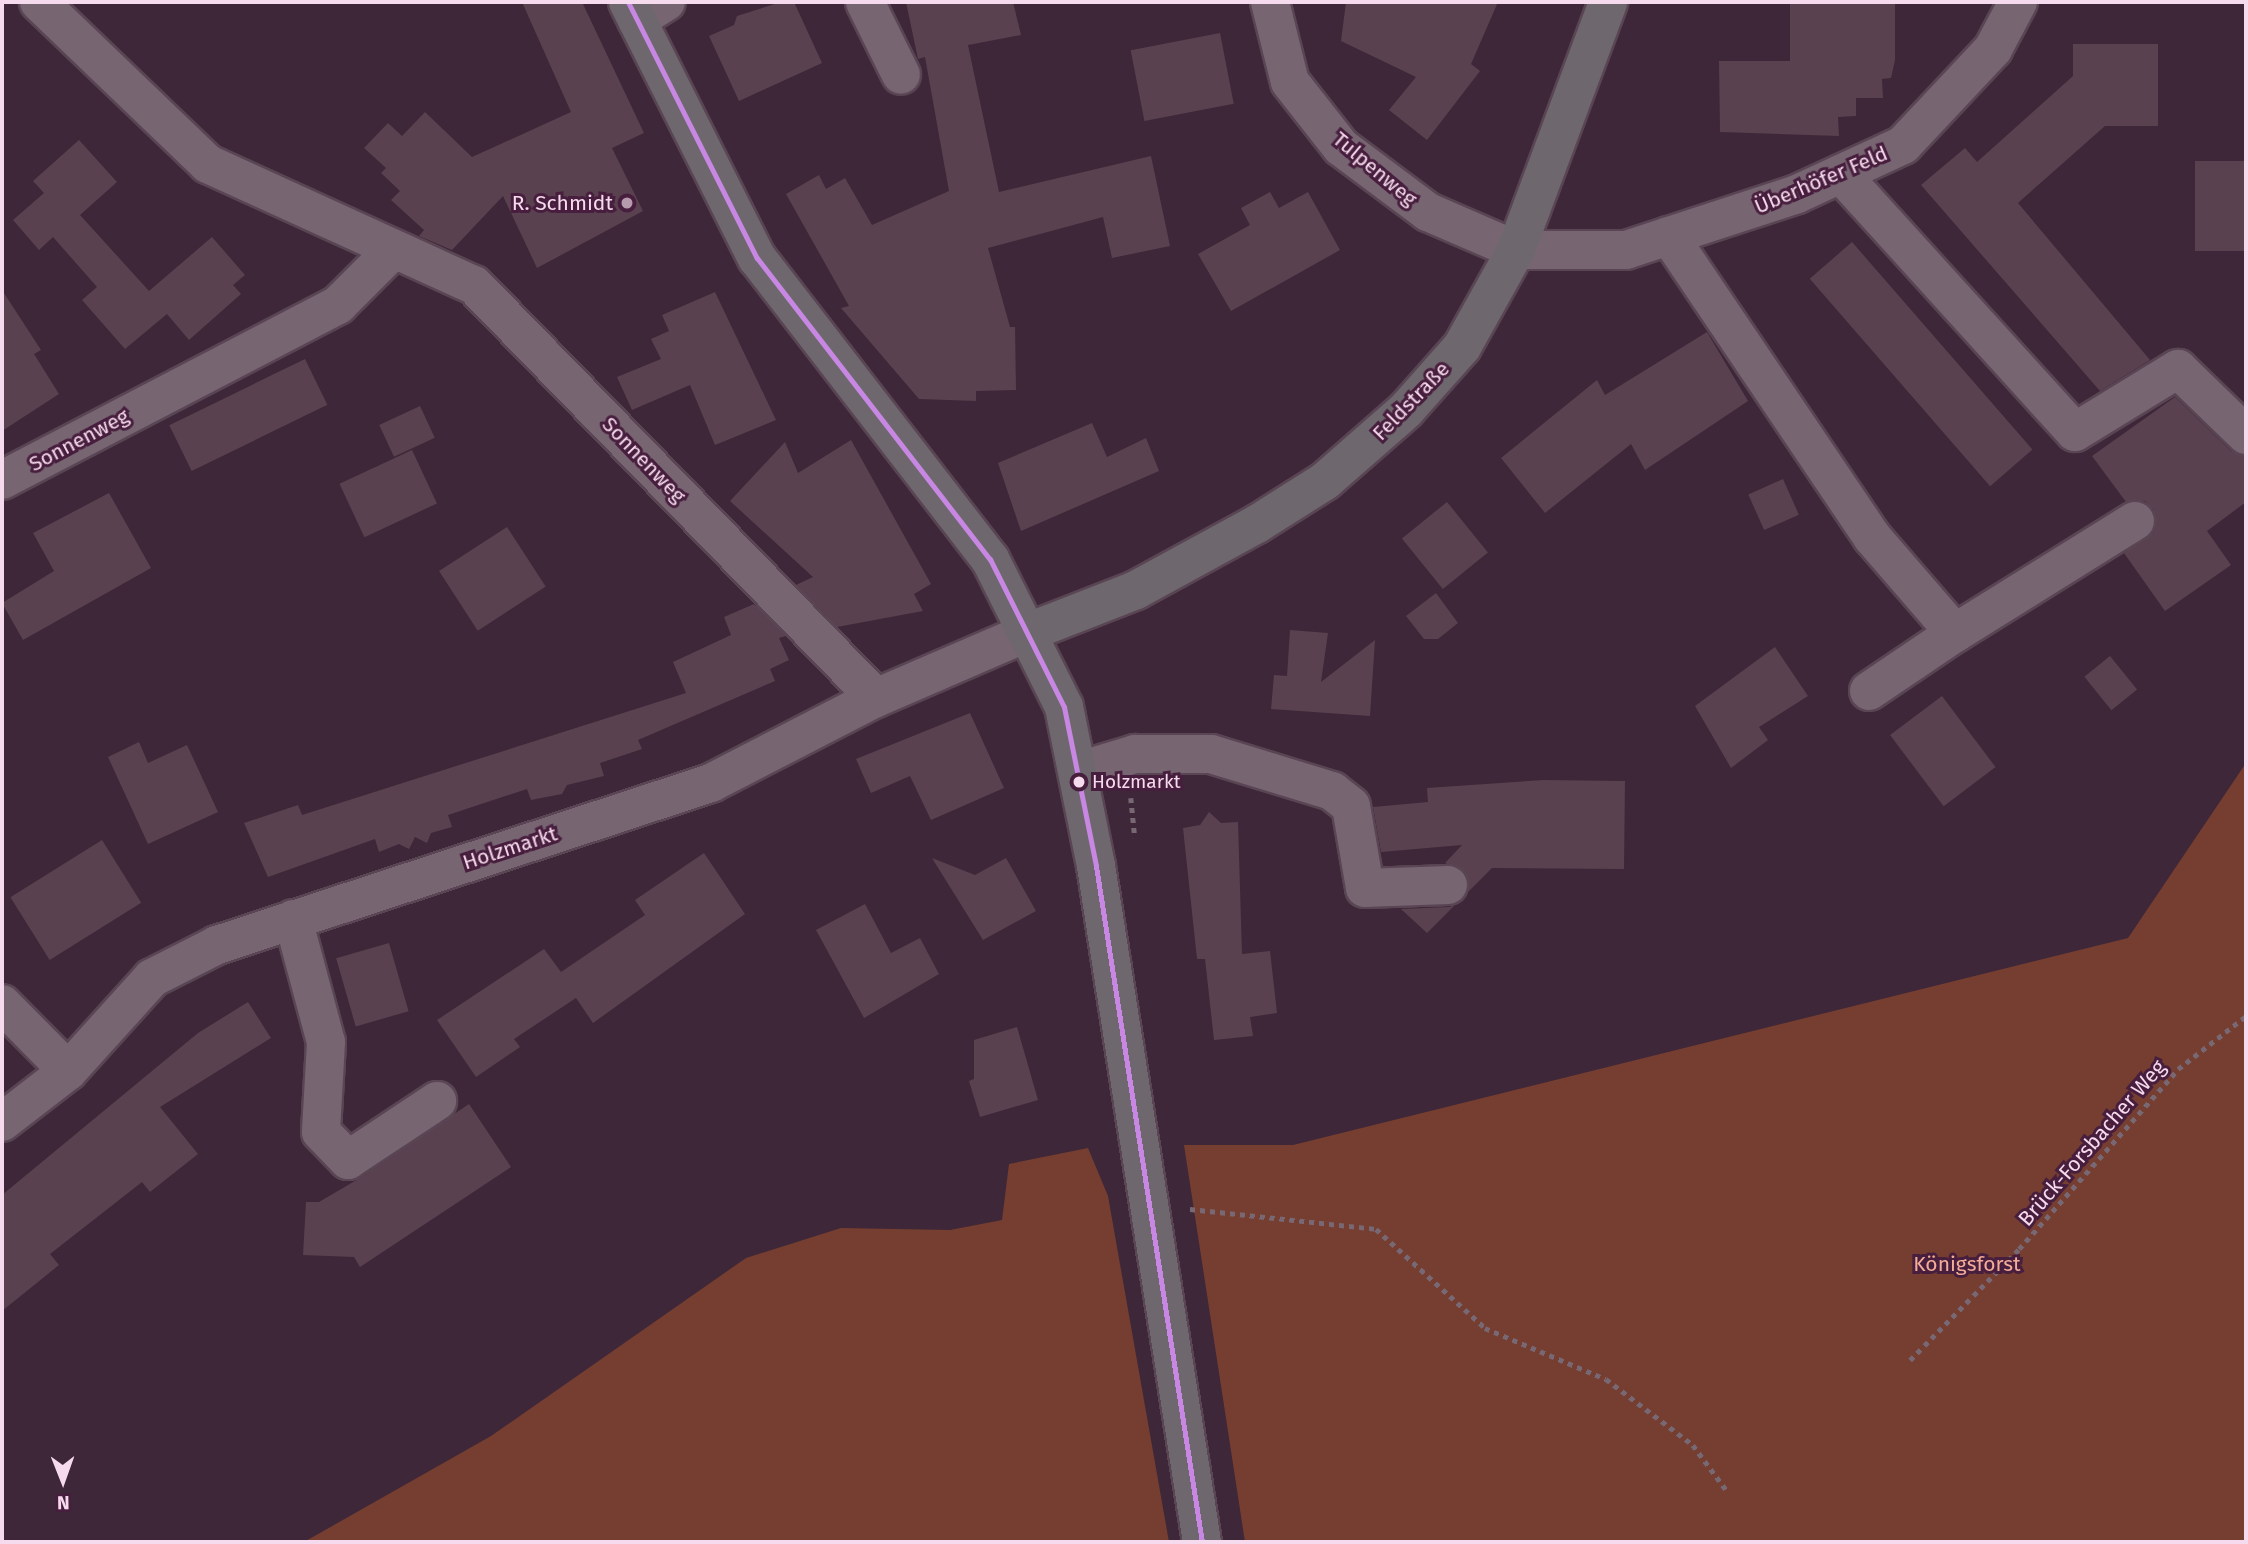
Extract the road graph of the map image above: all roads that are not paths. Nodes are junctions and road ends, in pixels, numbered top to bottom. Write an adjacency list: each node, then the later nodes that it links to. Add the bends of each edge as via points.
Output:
1 (38, 2): 11 (street, Sonnenweg, via 208,164)
2 (865, 2): 7 (street)
3 (1270, 2): 10 (street, Tulpenweg, via 1290,82 1342,147 1428,212)
4 (1608, 2): 10 (main road, Feldstraße)
5 (2018, 2): 8 (street, Überhöfer Feld, via 1993,49 1903,145)
6 (643, 8): 15 (main road, via 757,258 990,559)
7 (901, 75)
8 (1841, 174): 9 (street, Überhöfer Feld); 12 (street, via 2076,432 2178,369)
9 (1669, 236): 10 (street, Überhöfer Feld, via 1626,250); 16 (street, via 1856,515)
10 (1516, 250): 15 (main road, Feldstraße, via 1462,347 1406,410 1325,481 1136,590)
11 (392, 251): 13 (street, Sonnenweg, via 338,305); 18 (street, Sonnenweg, via 474,285)
12 (2246, 435)
13 (5, 475)
14 (2135, 521): 16 (street)
15 (1031, 631): 18 (street, Holzmarkt); 19 (main road, via 1064,707)
16 (1955, 633): 17 (street)
17 (1869, 691)
18 (876, 698): 21 (street, Holzmarkt, via 711,783)
19 (1079, 771): 20 (street, via 1135,754 1211,754 1320,788 1351,806 1365,888); 26 (main road)
20 (1448, 885)
21 (293, 919): 23 (street, Holzmarkt, via 217,945 152,978); 24 (street, via 326,1042 321,1132 348,1160)
22 (2, 1004): 23 (street)
23 (68, 1070): 25 (street, Holzmarkt)
24 (436, 1101)
25 (2, 1122)
26 (1202, 1542)

